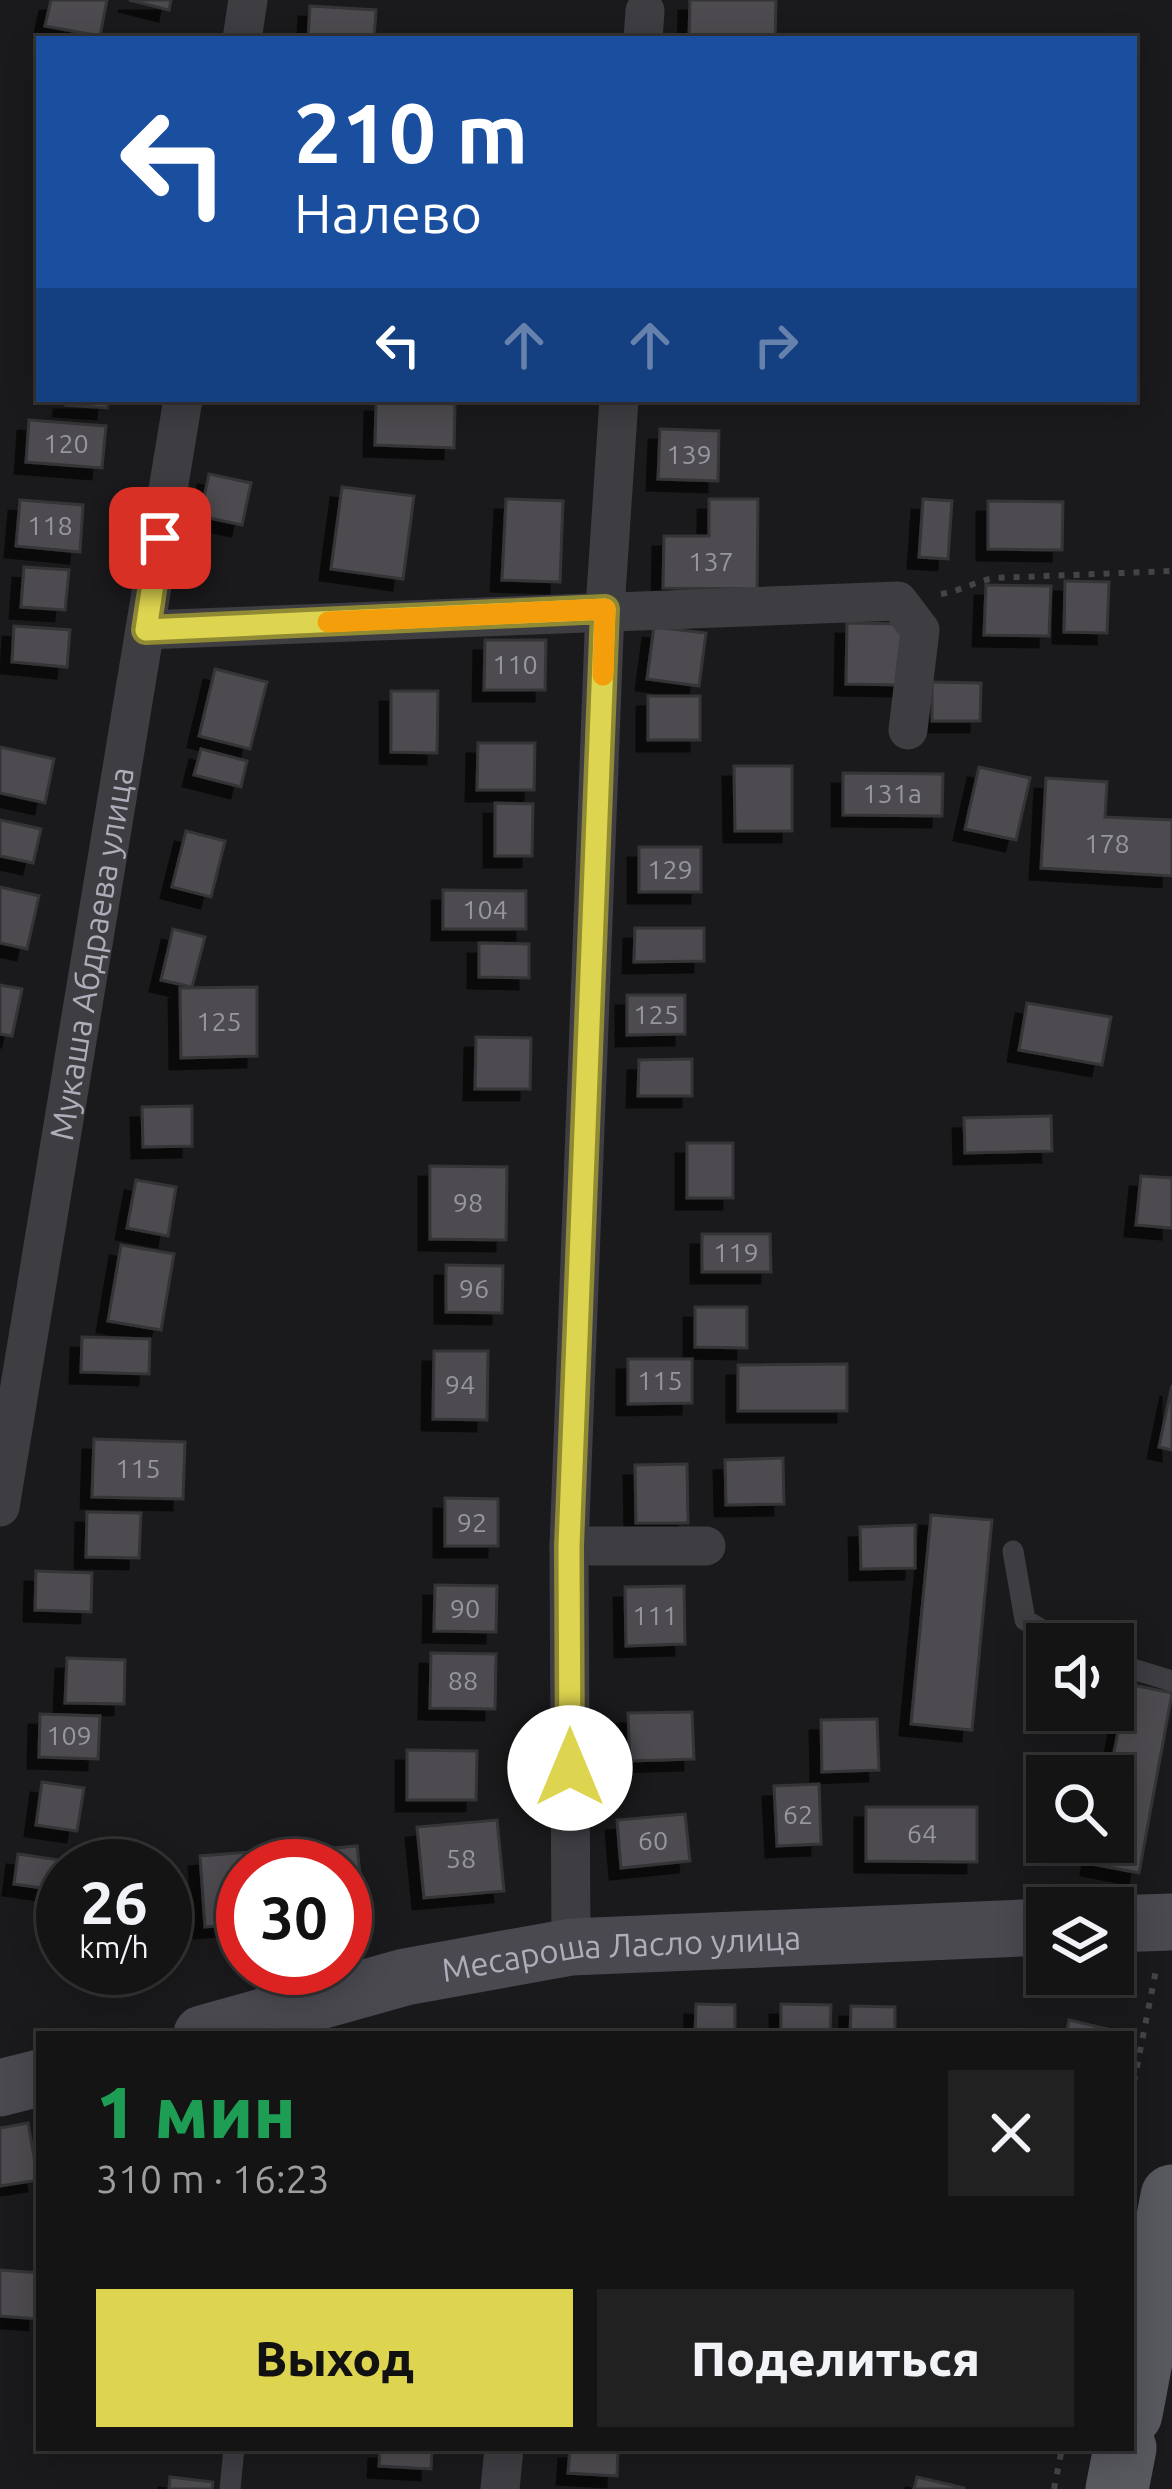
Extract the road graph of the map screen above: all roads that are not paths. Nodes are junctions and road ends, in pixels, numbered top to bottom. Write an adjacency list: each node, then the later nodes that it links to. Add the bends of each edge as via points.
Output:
1 (248, 0): 2 (street)
2 (242, 36)
3 (183, 402): 6 (street, Мукаша Абдраева улица)
4 (619, 402): 5 (street)
5 (605, 609): 6 (street); 7 (street, via 898,601 920,630); 9 (street)
6 (146, 630): 8 (street, Мукаша Абдраева улица)
7 (908, 730)
8 (0, 1507)
9 (569, 1546): 10 (street); 16 (street)
10 (706, 1546)
11 (1013, 1551): 12 (lane)
12 (1030, 1623)
13 (1134, 1670): 14 (lane)
14 (1172, 1682)
15 (1026, 1928): 16 (street, Месароша Ласло улица)
16 (571, 1946): 17 (street, Месароша Ласло улица, via 405,1977)
17 (213, 2031)
18 (36, 2079): 19 (street)
19 (0, 2088)
20 (1172, 2196): 21 (main road)
21 (1134, 2398)
22 (234, 2451): 25 (lane)
23 (504, 2451): 26 (street)
24 (1124, 2451): 27 (main road)
25 (230, 2489)
26 (500, 2489)
27 (1117, 2489)

